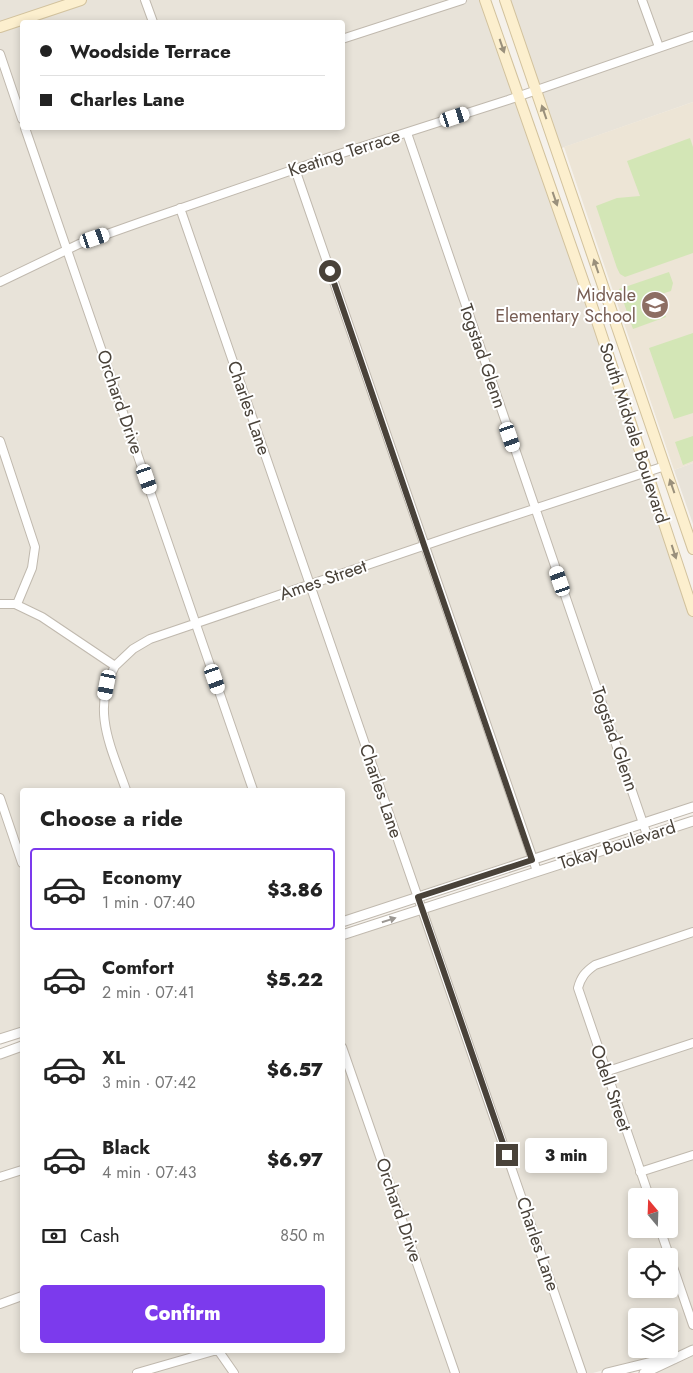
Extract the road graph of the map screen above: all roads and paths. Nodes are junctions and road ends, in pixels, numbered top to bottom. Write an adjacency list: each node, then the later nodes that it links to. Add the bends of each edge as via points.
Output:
1 (81, 0): 8 (main road)
2 (145, 0): 9 (street)
3 (462, 0): 12 (street)
4 (485, 0): 16 (main road, South Midvale Boulevard, one-way to 16)
5 (505, 0): 15 (main road, South Midvale Boulevard)
6 (642, 0): 13 (street)
7 (20, 20): 10 (main road)
8 (21, 20)
9 (152, 20)
10 (0, 27)
11 (693, 36): 13 (street, Keating Terrace)
12 (345, 38)
13 (659, 47): 15 (street, Keating Terrace)
14 (0, 54): 17 (street)
15 (536, 90): 16 (street, Keating Terrace); 25 (main road, South Midvale Boulevard, one-way to 15)
16 (519, 96): 19 (street, Keating Terrace); 26 (main road, South Midvale Boulevard, one-way to 26)
17 (20, 113)
18 (26, 130): 22 (street, Orchard Drive)
19 (407, 132): 20 (street, Keating Terrace); 27 (street, Togstad Glenn)
20 (295, 169): 21 (street, Keating Terrace); 28 (street)
21 (180, 208): 22 (street, Keating Terrace); 30 (street, Charles Lane)
22 (67, 249): 23 (street, Keating Terrace); 34 (street, Orchard Drive)
23 (0, 282)
24 (0, 441): 32 (street, via 35,547 32,568)
25 (665, 466): 26 (street, Ames Street); 29 (main road, South Midvale Boulevard, one-way to 25)
26 (648, 472): 27 (street, Ames Street); 33 (main road, South Midvale Boulevard, one-way to 33)
27 (535, 509): 28 (street, Ames Street); 41 (street, Togstad Glenn)
28 (425, 545): 30 (street, Ames Street); 44 (street)
29 (693, 549)
30 (310, 585): 34 (street, Ames Street); 46 (street, Charles Lane)
31 (0, 604): 32 (street)
32 (17, 604): 35 (street)
33 (692, 608)
34 (196, 624): 35 (street, Ames Street, via 144,642); 37 (street, Orchard Drive)
35 (115, 666): 36 (street, via 107,685 104,718)
36 (125, 788)
37 (252, 788)
38 (0, 798): 43 (street)
39 (693, 807): 41 (street, Tokay Boulevard)
40 (693, 821): 42 (street, Tokay Boulevard)
41 (643, 823): 42 (street, Togstad Glenn); 44 (street, Tokay Boulevard)
42 (647, 835): 45 (street, Tokay Boulevard)
43 (20, 857)
44 (532, 860): 45 (street); 46 (street, Tokay Boulevard)
45 (537, 871): 47 (street, Tokay Boulevard)
46 (418, 897): 47 (street, Charles Lane); 48 (street, Tokay Boulevard)
47 (422, 909): 50 (street, Tokay Boulevard, one-way to 47); 74 (street, Charles Lane)
48 (345, 921)
49 (693, 932): 57 (street, Odell Street, via 595,965 585,972 578,988)
50 (345, 934)
51 (20, 1033): 52 (street)
52 (0, 1040)
53 (693, 1043): 57 (street)
54 (20, 1047): 55 (street)
55 (0, 1054)
56 (345, 1056): 73 (street, Orchard Drive)
57 (605, 1072): 60 (street, Odell Street)
58 (693, 1154): 60 (street)
59 (20, 1171): 61 (street)
60 (640, 1172): 62 (street, Odell Street)
61 (0, 1177)
62 (646, 1188)
63 (663, 1238): 66 (street)
64 (20, 1297): 65 (street)
65 (0, 1304)
66 (693, 1325)
67 (693, 1350): 70 (street)
68 (207, 1353): 71 (street)
69 (219, 1353): 72 (street)
70 (674, 1359): 75 (street); 76 (street)
71 (137, 1373)
72 (234, 1373)
73 (455, 1373)
74 (582, 1373)
75 (607, 1373)
76 (644, 1373)

